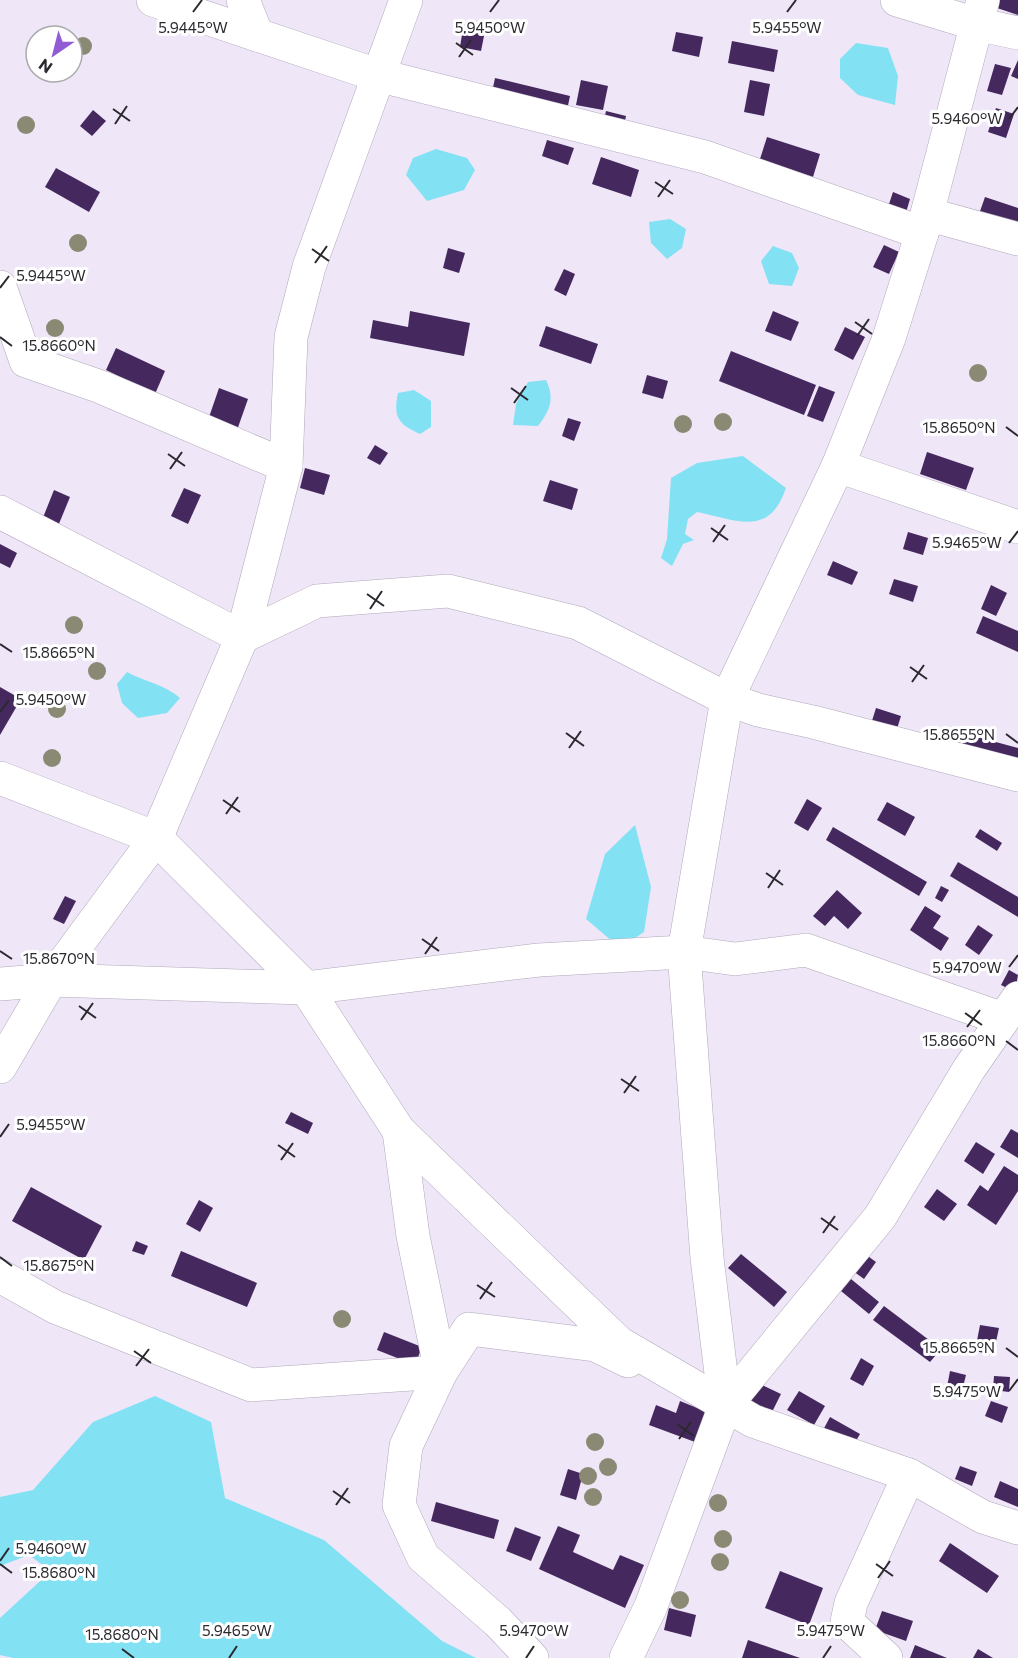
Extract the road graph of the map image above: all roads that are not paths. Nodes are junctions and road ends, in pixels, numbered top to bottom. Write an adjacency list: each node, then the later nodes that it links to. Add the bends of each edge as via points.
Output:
1 (153, 0): 7 (street)
2 (243, 0): 7 (street)
3 (406, 0): 8 (street)
4 (897, 0): 5 (street)
5 (980, 12): 6 (street); 9 (street)
6 (1018, 33)
7 (257, 35): 8 (street)
8 (377, 75): 9 (street, via 705,157); 13 (street, via 309,267 291,337)
9 (925, 224): 10 (street); 14 (street, via 889,338)
10 (1018, 239)
11 (0, 286): 12 (street)
12 (13, 356): 13 (street, via 101,387)
13 (286, 466): 17 (street)
14 (838, 466): 16 (street); 18 (street)
15 (0, 512): 17 (street)
16 (1018, 527)
17 (242, 637): 18 (street, via 317,601 448,591 578,624); 21 (street)
18 (727, 699): 19 (street); 22 (street)
19 (1018, 775)
20 (0, 778): 21 (street)
21 (156, 838): 23 (street); 25 (street)
22 (684, 952): 25 (street, via 539,960); 26 (street, via 735,959 806,950); 31 (street, via 707,1258)
23 (51, 980): 24 (street); 25 (street); 27 (street)
24 (0, 984)
25 (306, 988): 28 (street)
26 (1011, 1008): 31 (street, via 969,1069 880,1217)
27 (0, 1066)
28 (399, 1131): 30 (street, via 413,1236); 31 (street, via 619,1343)
29 (0, 1276): 30 (street, via 55,1307 251,1385)
30 (441, 1372): 31 (street, via 469,1329 595,1345); 34 (street, via 406,1446 399,1505 423,1557 498,1622)
31 (725, 1406): 32 (street, via 753,1421); 35 (street, via 651,1606)
32 (909, 1475): 33 (street, via 983,1517); 36 (street, via 851,1603 847,1622)
33 (1018, 1528)
34 (532, 1658)
35 (626, 1658)
36 (886, 1658)

